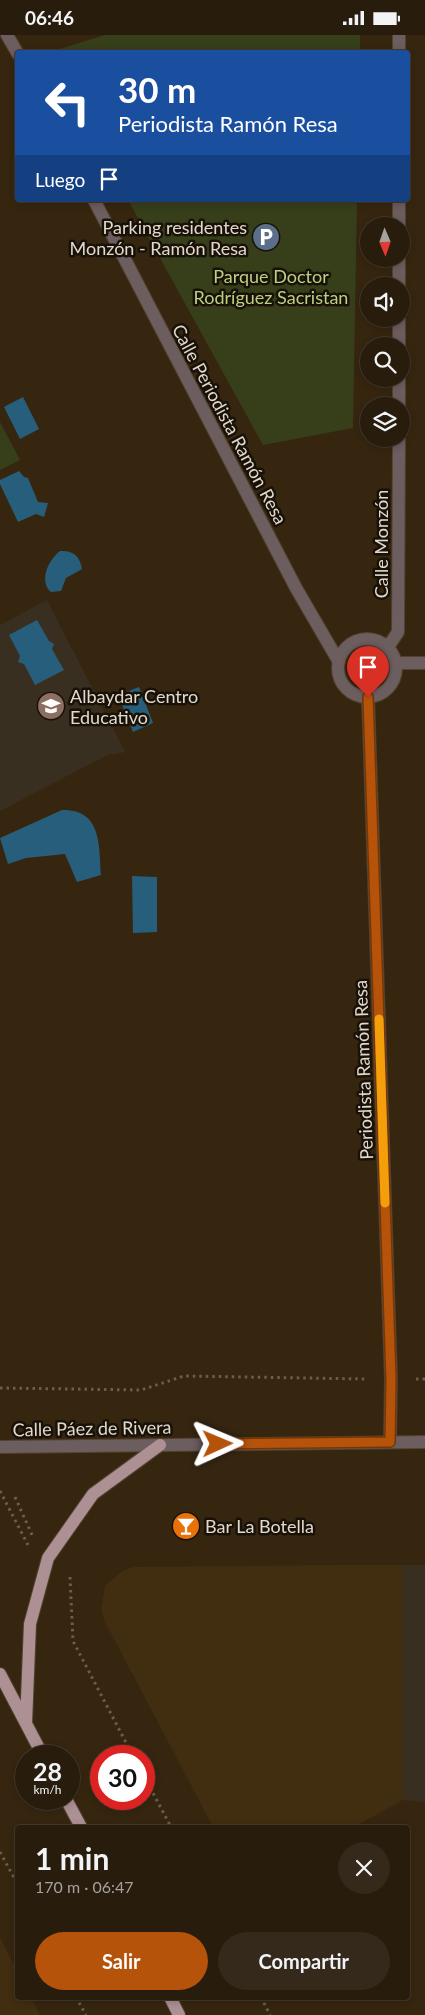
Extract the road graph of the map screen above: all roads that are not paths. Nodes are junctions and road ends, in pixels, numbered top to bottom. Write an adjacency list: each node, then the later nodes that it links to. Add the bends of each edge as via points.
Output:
1 (8, 35): 3 (street)
2 (399, 35): 4 (street)
3 (16, 50)
4 (399, 50)
5 (95, 202): 10 (street, Calle Periodista Ramón Resa, via 296,588)
6 (399, 202): 7 (street)
7 (399, 217)
8 (399, 447): 9 (street, Calle Monzón, via 398,632)
9 (388, 647): 10 (street, via 378,641 360,639 344,650); 11 (street)
10 (339, 662): 13 (street, via 340,678 345,687)
11 (396, 663): 12 (street); 13 (street, via 395,678 390,687)
12 (425, 663)
13 (368, 697): 14 (street, Periodista Ramón Resa, via 391,1379)
14 (390, 1442): 15 (street, Calle Páez de Rivera); 16 (street, Calle Páez de Rivera)
15 (425, 1442)
16 (160, 1445): 17 (street, Calle Páez de Rivera); 19 (main road, via 93,1494 48,1558 30,1624)
17 (0, 1447)
18 (0, 1673): 19 (main road)
19 (26, 1723): 20 (main road)
20 (37, 1745)
21 (72, 1810): 22 (main road)
22 (80, 1825)
23 (172, 2000): 24 (main road)
24 (179, 2015)

